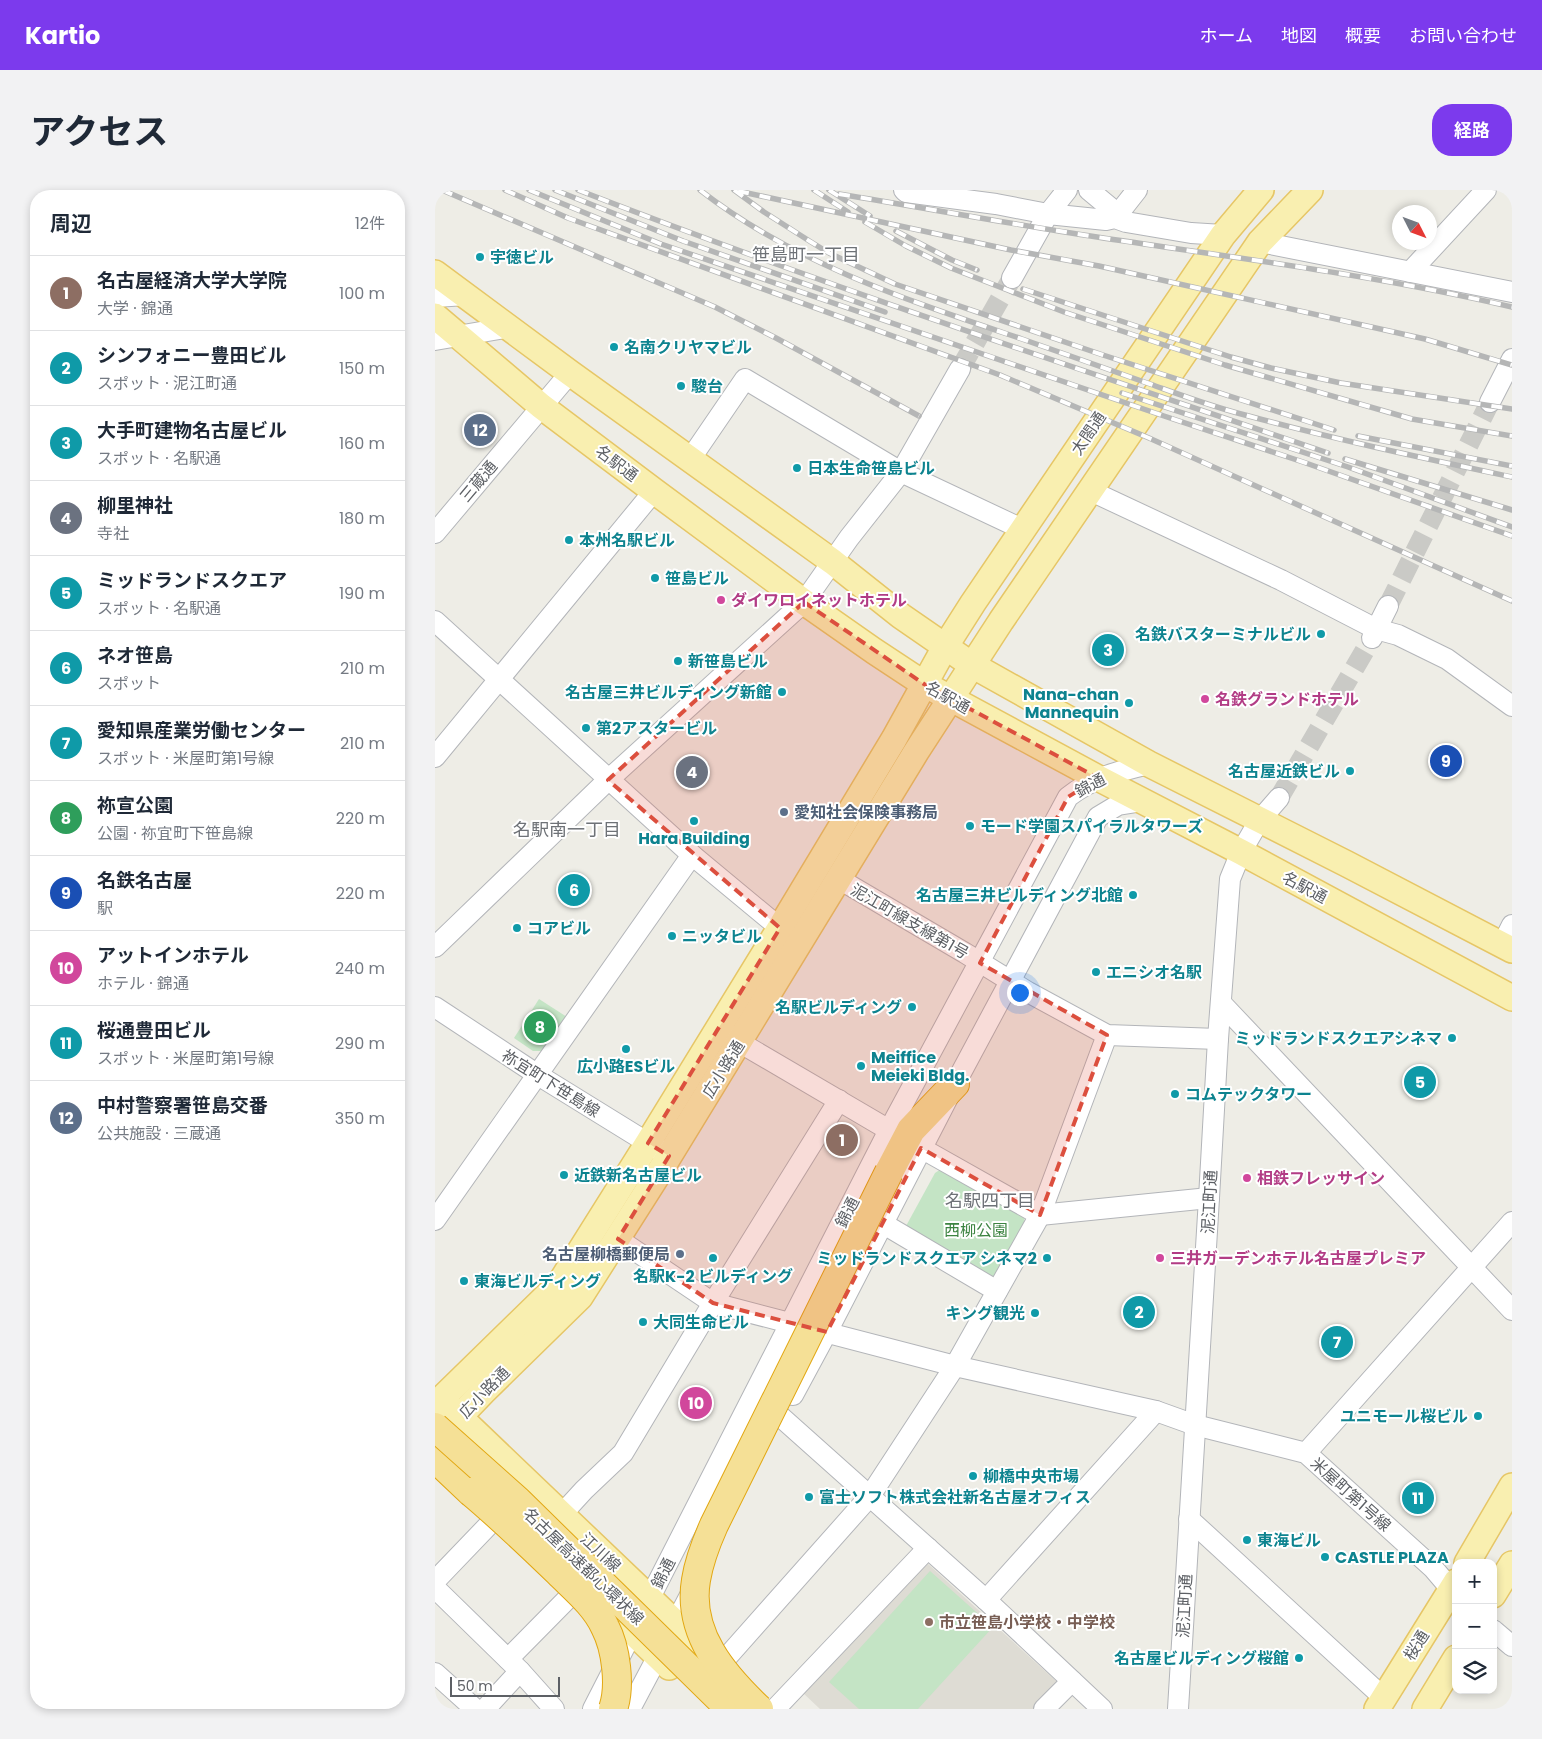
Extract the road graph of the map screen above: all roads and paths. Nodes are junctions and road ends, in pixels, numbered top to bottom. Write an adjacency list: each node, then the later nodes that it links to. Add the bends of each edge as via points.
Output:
1 (904, 190): 9 (street)
2 (1011, 190): 9 (street)
3 (1089, 190): 11 (street, via 1113,210)
4 (1137, 190): 11 (street)
5 (1261, 190): 12 (main road, 太閤通)
6 (1310, 190): 13 (main road)
7 (1486, 190): 14 (street)
8 (1064, 191): 10 (street)
9 (996, 204): 10 (street)
10 (1048, 214): 11 (street, via 1106,220); 16 (street)
11 (1115, 218): 12 (street, via 1191,233)
12 (1223, 235): 32 (main road, 太閤通)
13 (1261, 242): 14 (street); 31 (main road)
14 (1410, 272): 17 (street)
15 (435, 273): 18 (main road)
16 (1012, 278)
17 (1512, 292)
18 (466, 295): 19 (street); 21 (main road)
19 (435, 297)
20 (435, 316): 22 (main road, 名駅通)
21 (510, 327): 22 (street); 25 (main road)
22 (447, 339): 27 (main road, 名駅通)
23 (1512, 358): 26 (street)
24 (960, 369): 29 (street)
25 (570, 372): 27 (street, 三蔵通); 28 (main road)
26 (1490, 402)
27 (541, 406): 30 (main road, 名駅通); 33 (street, 三蔵通)
28 (691, 458): 29 (street, via 745,379); 34 (main road)
29 (901, 472): 32 (street); 34 (street)
30 (654, 491): 35 (main road, 名駅通); 41 (street)
31 (1091, 491): 38 (street, via 1281,580); 40 (main road)
32 (1022, 529): 39 (main road, 太閤通)
33 (435, 533)
34 (833, 562): 35 (street); 39 (main road)
35 (805, 602): 42 (main road, 名駅通); 48 (street)
36 (1388, 606): 38 (street)
37 (435, 621): 41 (street)
38 (1374, 634): 44 (street, via 1398,635 1447,658)
39 (945, 647): 40 (main road); 42 (main road, 太閤通)
40 (972, 665): 43 (main road, 広小路通); 46 (main road)
41 (499, 679): 45 (street); 48 (street)
42 (924, 684): 43 (main road, 名駅通); 55 (main road, 広小路通)
43 (951, 699): 47 (main road, 名駅通); 54 (main road, 広小路通)
44 (1512, 706)
45 (435, 757)
46 (1149, 764): 47 (street, 錦通); 51 (main road)
47 (1098, 778): 50 (main road, 名駅通); 58 (street, 錦通, via 1068,797)
48 (608, 780): 53 (street); 57 (street)
49 (1279, 798): 51 (street, 泥江町通)
50 (1143, 801): 52 (main road, 名駅通); 59 (street, 錦通, via 1118,805 1098,816)
51 (1259, 821): 52 (street, 泥江町通); 56 (main road)
52 (1241, 852): 60 (main road, 名駅通); 61 (street, 泥江町通, via 1230,879)
53 (692, 855): 55 (street); 67 (street)
54 (839, 879): 58 (street, 泥江町線支線第1号); 66 (main road, 広小路通)
55 (780, 928): 63 (main road, 広小路通)
56 (1509, 940)
57 (435, 947)
58 (980, 962): 59 (street, 泥江町線支線第1号); 70 (street, 錦通)
59 (1009, 980): 64 (street, 泥江町線支線第1号); 68 (street, 錦通)
60 (1512, 998)
61 (1221, 1004): 65 (street, 泥江町通); 79 (street)
62 (435, 1007): 67 (street, 祢宜町下笹島線)
63 (718, 1029): 66 (street); 72 (main road, 広小路通)
64 (1107, 1035): 65 (street); 75 (street)
65 (1218, 1039): 73 (street, 泥江町通)
66 (739, 1042): 69 (street); 72 (main road, 広小路通)
67 (538, 1075): 72 (street, 祢宜町下笹島線); 74 (street)
68 (955, 1084): 71 (street, 錦通); 130 (highway, bridge, via 911,1130 713,1525 702,1555 696,1582 700,1630 721,1669)
69 (839, 1100): 70 (street); 81 (street)
70 (889, 1130): 83 (street, 錦通)
71 (921, 1148): 75 (street); 77 (street, 錦通)
72 (658, 1150): 78 (main road, 広小路通); 86 (main road, 広小路通, via 560,1283)
73 (1209, 1198): 75 (street); 90 (street, 泥江町通)
74 (438, 1210)
75 (1041, 1215): 80 (street)
76 (1512, 1222): 79 (street)
77 (882, 1223): 80 (street); 84 (street, 錦通)
78 (618, 1239): 81 (street); 88 (main road, 広小路通, via 580,1297)
79 (1471, 1267): 82 (street); 93 (street)
80 (997, 1291): 85 (street)
81 (713, 1303): 83 (street); 98 (street, via 623,1453)
82 (1512, 1310)
83 (790, 1324): 84 (street); 109 (street, 錦通)
84 (827, 1332): 85 (street); 89 (street, 錦通)
85 (955, 1366): 87 (street); 96 (street)
86 (437, 1400): 88 (main road, 江川線)
87 (1156, 1411): 90 (street); 110 (street)
88 (460, 1417): 92 (main road, 広小路通); 98 (main road, 江川線)
89 (781, 1417): 96 (street); 111 (street, 錦通)
90 (1195, 1425): 93 (street, 米屋町第1号線); 99 (street, 泥江町通)
91 (435, 1427): 129 (highway, 名古屋高速都心環状線, bridge, via 518,1501)
92 (435, 1444): 97 (main road)
93 (1306, 1453): 105 (street, 米屋町第1号線)
94 (435, 1458): 126 (highway, bridge, via 505,1520 589,1602 606,1627 613,1651 617,1680)
95 (1512, 1486): 101 (main road)
96 (870, 1496): 100 (street); 117 (street)
97 (504, 1509): 103 (street); 104 (main road)
98 (562, 1514): 109 (main road, 江川線)
99 (1189, 1519): 121 (street); 135 (street, 泥江町通)
100 (928, 1548): 110 (street); 132 (street)
101 (1469, 1559)
102 (1512, 1564): 107 (main road)
103 (435, 1581)
104 (583, 1584): 112 (main road); 116 (street)
105 (1452, 1587)
106 (435, 1588): 116 (street)
107 (1497, 1589)
108 (1452, 1592): 121 (main road, 桜通)
109 (651, 1598): 111 (main road, 江川線); 112 (street, 錦通)
110 (986, 1600): 120 (street)
111 (675, 1623): 115 (street, 錦通); 117 (main road, 江川線)
112 (632, 1633): 115 (main road); 125 (street, 錦通)
113 (1497, 1633): 114 (street)
114 (1512, 1646)
115 (658, 1656): 127 (street, 錦通); 128 (main road)
116 (514, 1665): 123 (street); 124 (street)
117 (720, 1665): 131 (main road, 江川線)
118 (1452, 1665): 136 (main road)
119 (435, 1673): 122 (street)
120 (1072, 1681): 133 (street); 134 (street)
121 (1381, 1703)
122 (475, 1709)
123 (485, 1709)
124 (554, 1709)
125 (593, 1709)
126 (613, 1709)
127 (630, 1709)
128 (712, 1709)
129 (730, 1709)
130 (759, 1709)
131 (767, 1709)
132 (775, 1709)
133 (1044, 1709)
134 (1102, 1709)
135 (1178, 1709)
136 (1425, 1709)

